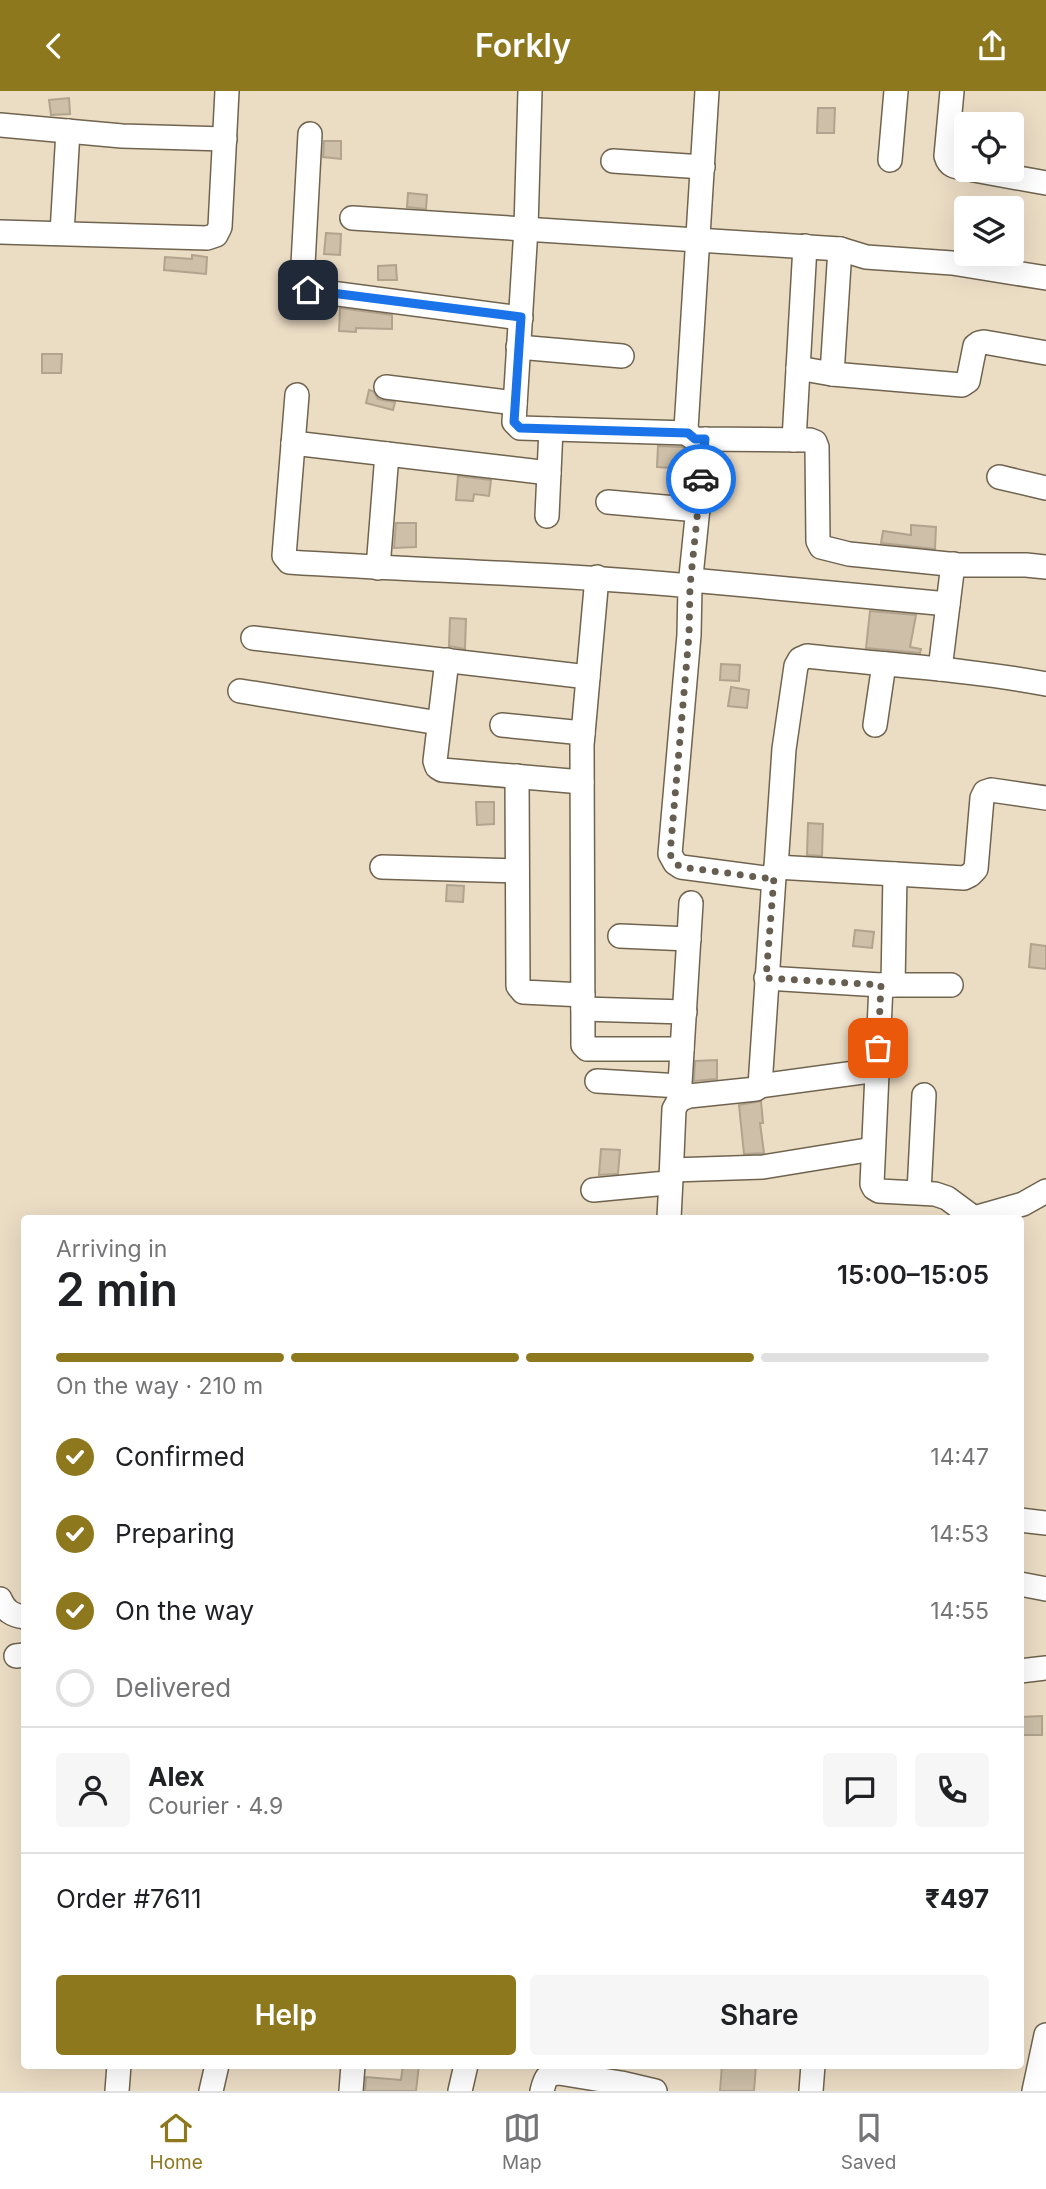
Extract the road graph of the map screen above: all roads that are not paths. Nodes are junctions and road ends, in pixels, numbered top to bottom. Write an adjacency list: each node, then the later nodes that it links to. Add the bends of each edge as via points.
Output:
1 (227, 91): 9 (street)
2 (530, 91): 17 (street)
3 (707, 91): 13 (street)
4 (896, 91): 10 (street)
5 (951, 91): 12 (street, via 946,156)
6 (0, 125): 7 (street)
7 (68, 131): 9 (street); 19 (street)
8 (310, 134): 24 (street, via 304,288)
9 (225, 139): 19 (street, via 216,235)
10 (890, 160)
11 (613, 162): 13 (street)
12 (954, 166)
13 (704, 167): 20 (street)
14 (1024, 179): 15 (street)
15 (1046, 183)
16 (352, 218): 17 (street)
17 (526, 228): 20 (street); 24 (street)
18 (0, 232): 19 (street)
19 (62, 233)
20 (699, 239): 21 (street); 34 (street, via 686,429)
21 (805, 246): 22 (street); 28 (street)
22 (840, 249): 23 (street, via 866,257 952,263); 29 (street)
23 (1046, 278)
24 (521, 317): 25 (street)
25 (518, 347): 27 (street); 32 (street)
26 (1046, 353): 29 (street, via 979,342 968,381 962,385)
27 (622, 356)
28 (798, 368): 29 (street); 35 (street)
29 (832, 374)
30 (386, 387): 32 (street)
31 (297, 395): 36 (street)
32 (515, 403): 33 (street, via 516,426)
33 (551, 429): 34 (street); 38 (street)
34 (696, 436): 35 (street); 42 (street)
35 (794, 440): 44 (street, via 810,440 817,447 821,547)
36 (293, 443): 37 (street); 46 (street, via 285,559)
37 (387, 454): 38 (street); 46 (street)
38 (549, 473): 43 (street)
39 (999, 477): 40 (street)
40 (1046, 488)
41 (608, 502): 42 (street)
42 (698, 510): 48 (street)
43 (547, 516)
44 (953, 564): 45 (street); 49 (street)
45 (1046, 567)
46 (378, 568): 47 (street)
47 (597, 577): 48 (street); 54 (street)
48 (690, 583): 49 (street); 66 (street, via 670,854 681,867 765,878)
49 (948, 604): 53 (street)
50 (253, 638): 51 (street)
51 (447, 660): 54 (street); 57 (street)
52 (884, 664): 53 (street); 58 (street); 66 (street, via 807,656 796,666 784,749)
53 (940, 669): 55 (street)
54 (588, 677): 60 (street)
55 (1046, 684)
56 (240, 691): 57 (street)
57 (439, 723): 61 (street, via 437,767)
58 (875, 725)
59 (502, 726): 60 (street)
60 (583, 733): 62 (street)
61 (517, 776): 62 (street); 65 (street)
62 (582, 782): 74 (street)
63 (1046, 798): 67 (street, via 985,792 976,869 970,875)
64 (382, 867): 65 (street)
65 (517, 871): 74 (street, via 519,990)
66 (775, 872): 67 (street); 71 (street)
67 (895, 874): 72 (street)
68 (691, 903): 70 (street)
69 (620, 936): 70 (street)
70 (689, 939): 75 (street)
71 (766, 978): 72 (street); 79 (street)
72 (887, 985): 73 (street); 77 (street)
73 (951, 985)
74 (583, 1002): 75 (street); 76 (street, via 583,1045 587,1049)
75 (685, 1012): 76 (street)
76 (682, 1049): 80 (street)
77 (877, 1070): 79 (street); 82 (street)
78 (597, 1081): 80 (street)
79 (760, 1086): 80 (street, via 689,1096)
80 (680, 1093): 83 (street, via 674,1109)
81 (924, 1095): 86 (street)
82 (873, 1149): 83 (street, via 763,1167); 86 (street, via 874,1188)
83 (671, 1175): 84 (street, via 661,1185); 87 (street)
84 (593, 1190)
85 (1046, 1191): 89 (street, via 1023,1204)
86 (919, 1192): 88 (street, via 947,1198)
87 (669, 1215)
88 (970, 1215)
89 (984, 1215)
90 (1024, 1520): 91 (street)
91 (1046, 1523)
92 (1024, 1585): 93 (street)
93 (1046, 1589)
94 (0, 1599): 95 (street, via 12,1614)
95 (21, 1616)
96 (1046, 1668): 97 (street)
97 (1024, 1671)
98 (1046, 2035): 111 (street)
99 (119, 2069): 104 (street)
100 (216, 2069): 105 (street)
101 (353, 2069): 106 (street)
102 (465, 2069): 107 (street)
103 (813, 2069): 110 (street)
104 (117, 2091)
105 (211, 2091)
106 (351, 2091)
107 (460, 2091)
108 (542, 2091): 109 (street, via 545,2079 559,2073)
109 (655, 2091)
110 (811, 2091)
111 (1034, 2091)

